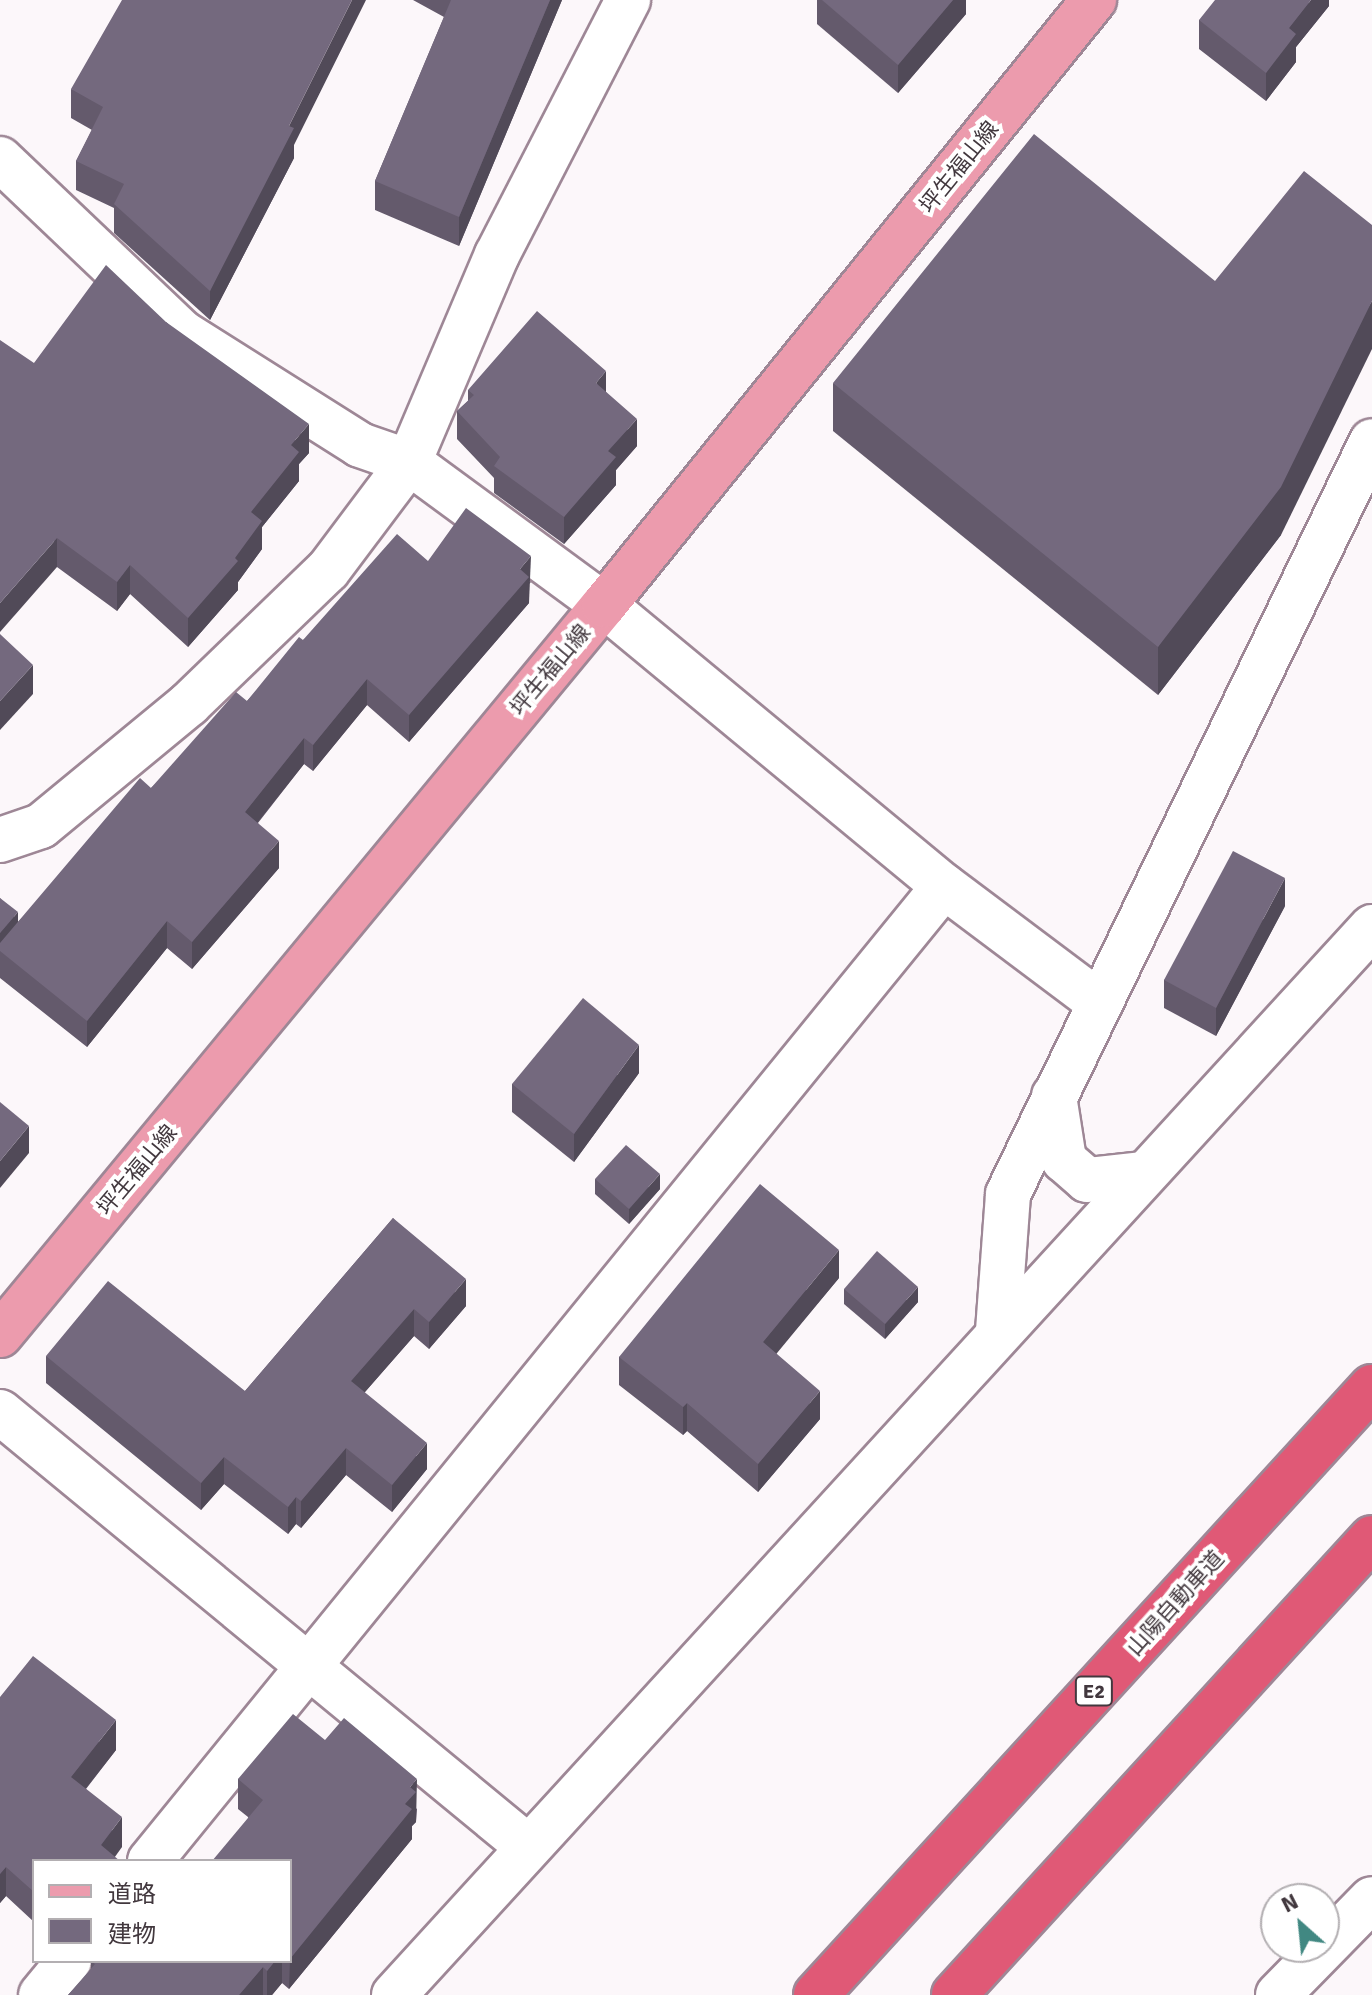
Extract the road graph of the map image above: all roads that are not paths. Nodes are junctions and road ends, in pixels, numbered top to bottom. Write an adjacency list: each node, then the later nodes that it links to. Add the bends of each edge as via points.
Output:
1 (628, 0): 5 (street, via 497,255)
2 (1094, 0): 6 (main road, 坪生福山線)
3 (0, 159): 5 (street, via 183,333 360,445)
4 (1372, 441): 10 (street)
5 (409, 462): 6 (street); 7 (street, via 328,570 189,704 41,826)
6 (604, 605): 8 (street); 14 (main road, 坪生福山線)
7 (0, 840)
8 (944, 886): 10 (street); 18 (street)
9 (1372, 927): 12 (street)
10 (1100, 1003): 11 (street)
11 (1054, 1096): 12 (street, via 1064,1160 1087,1180); 13 (street, via 1008,1194)
12 (1142, 1174): 13 (street)
13 (998, 1331): 19 (street)
14 (0, 1335)
15 (1372, 1387): 25 (highway, 山陽自動車道 / E2)
16 (0, 1412): 18 (street)
17 (1372, 1538): 26 (highway)
18 (308, 1668): 19 (street); 20 (street)
19 (528, 1847): 24 (street)
20 (152, 1859)
21 (1372, 1899): 27 (street)
22 (67, 1963): 23 (street)
23 (41, 1995)
24 (394, 1995)
25 (816, 1995)
26 (954, 1995)
27 (1278, 1995)

